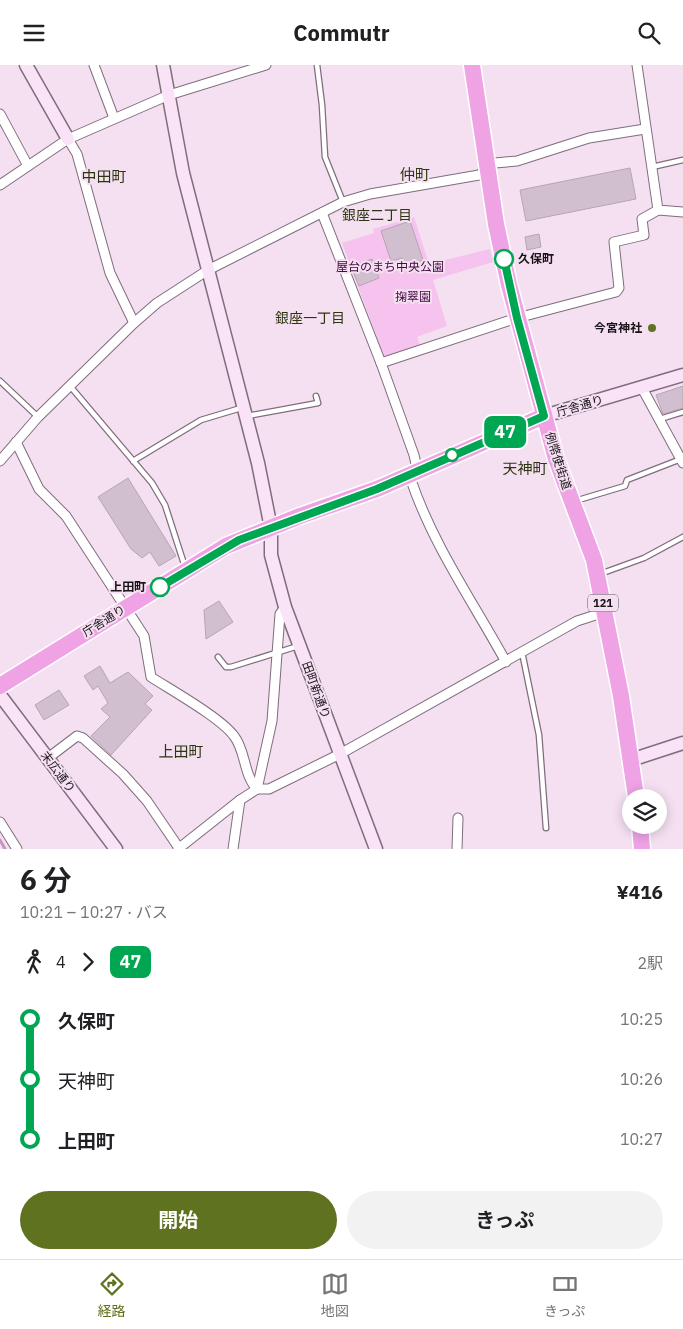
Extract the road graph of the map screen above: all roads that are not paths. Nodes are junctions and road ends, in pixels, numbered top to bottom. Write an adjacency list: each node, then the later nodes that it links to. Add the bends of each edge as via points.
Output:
1 (26, 65): 13 (street)
2 (94, 65): 11 (street)
3 (163, 65): 9 (street, 田町新通り)
4 (266, 65): 8 (street)
5 (316, 65): 19 (lane, via 325,157)
6 (472, 65): 17 (highway, 例幣使街道 / 121)
7 (637, 65): 12 (street)
8 (246, 67): 9 (street)
9 (169, 95): 11 (street); 23 (street, 田町新通り, via 183,173)
10 (0, 114): 15 (street)
11 (114, 119): 13 (street)
12 (645, 129): 16 (street); 17 (street, via 589,138 526,158 495,163)
13 (68, 139): 15 (street); 25 (street, via 77,154 110,273)
14 (683, 160): 16 (lane)
15 (28, 166): 18 (street)
16 (651, 167): 20 (street)
17 (488, 168): 19 (street, via 478,175 370,194); 24 (highway, 例幣使街道 / 121, via 496,224)
18 (0, 185)
19 (343, 202): 22 (street)
20 (658, 210): 21 (street); 24 (street, via 642,219 644,235 614,242 619,288 616,292)
21 (683, 212)
22 (322, 213): 23 (street); 26 (street)
23 (208, 270): 25 (street, via 157,303); 32 (street, 田町新通り)
24 (517, 318): 26 (street); 34 (highway, 例幣使街道 / 121)
25 (134, 323): 29 (street)
26 (381, 363): 42 (street, via 414,455)
27 (683, 375): 30 (street, 庁舎通り)
28 (0, 381): 35 (lane)
29 (70, 386): 35 (street); 40 (lane)
30 (642, 388): 34 (street, 庁舎通り); 36 (street)
31 (316, 396): 32 (lane, via 318,403)
32 (244, 412): 40 (lane, via 201,420); 44 (street, 田町新通り)
33 (683, 413): 36 (lane)
34 (544, 416): 42 (highway, 庁舎通り); 43 (highway, 例幣使街道 / 121)
35 (38, 417): 37 (street)
36 (658, 419): 41 (street)
37 (16, 442): 38 (street); 49 (street, via 40,489 66,516)
38 (3, 451): 39 (street)
39 (0, 461)
40 (134, 461): 46 (lane, via 165,505)
41 (682, 461): 43 (lane, via 627,480 625,486)
42 (414, 472): 44 (highway, 庁舎通り); 55 (street, via 411,480 430,528)
43 (572, 502): 47 (highway, 例幣使街道 / 121)
44 (271, 528): 46 (highway, 庁舎通り, via 226,546); 48 (street, 田町新通り, via 271,555)
45 (683, 537): 47 (lane, via 644,558)
46 (186, 571): 49 (highway, 庁舎通り)
47 (598, 575): 50 (highway, 例幣使街道 / 121)
48 (286, 607): 51 (street, 田町新通り); 52 (street, via 280,614)
49 (125, 608): 56 (highway, 庁舎通り); 62 (street, via 144,636 151,677 234,736 250,782)
50 (605, 612): 53 (street, via 576,621); 61 (highway, 例幣使街道 / 121)
51 (300, 646): 52 (lane); 59 (street, 田町新通り)
52 (278, 652): 54 (lane, via 226,667); 62 (street, via 272,721)
53 (522, 653): 55 (street); 67 (lane, via 540,735)
54 (218, 657)
55 (506, 662): 59 (street)
56 (0, 687)
57 (0, 695): 60 (street, 末広通り)
58 (683, 743): 61 (street)
59 (340, 754): 62 (street, via 269,789); 73 (street, 田町新通り)
60 (48, 758): 70 (street, 末広通り); 71 (street, via 77,737 83,737 147,801)
61 (631, 760): 63 (highway, 例幣使街道 / 121)
62 (257, 789): 64 (street)
63 (635, 789)
64 (240, 799): 71 (street); 72 (street)
65 (458, 818): 74 (street)
66 (0, 822): 69 (street)
67 (546, 828)
68 (641, 834): 75 (highway)
69 (17, 849)
70 (116, 849)
71 (178, 849)
72 (233, 849)
73 (376, 849)
74 (457, 849)
75 (642, 849)

